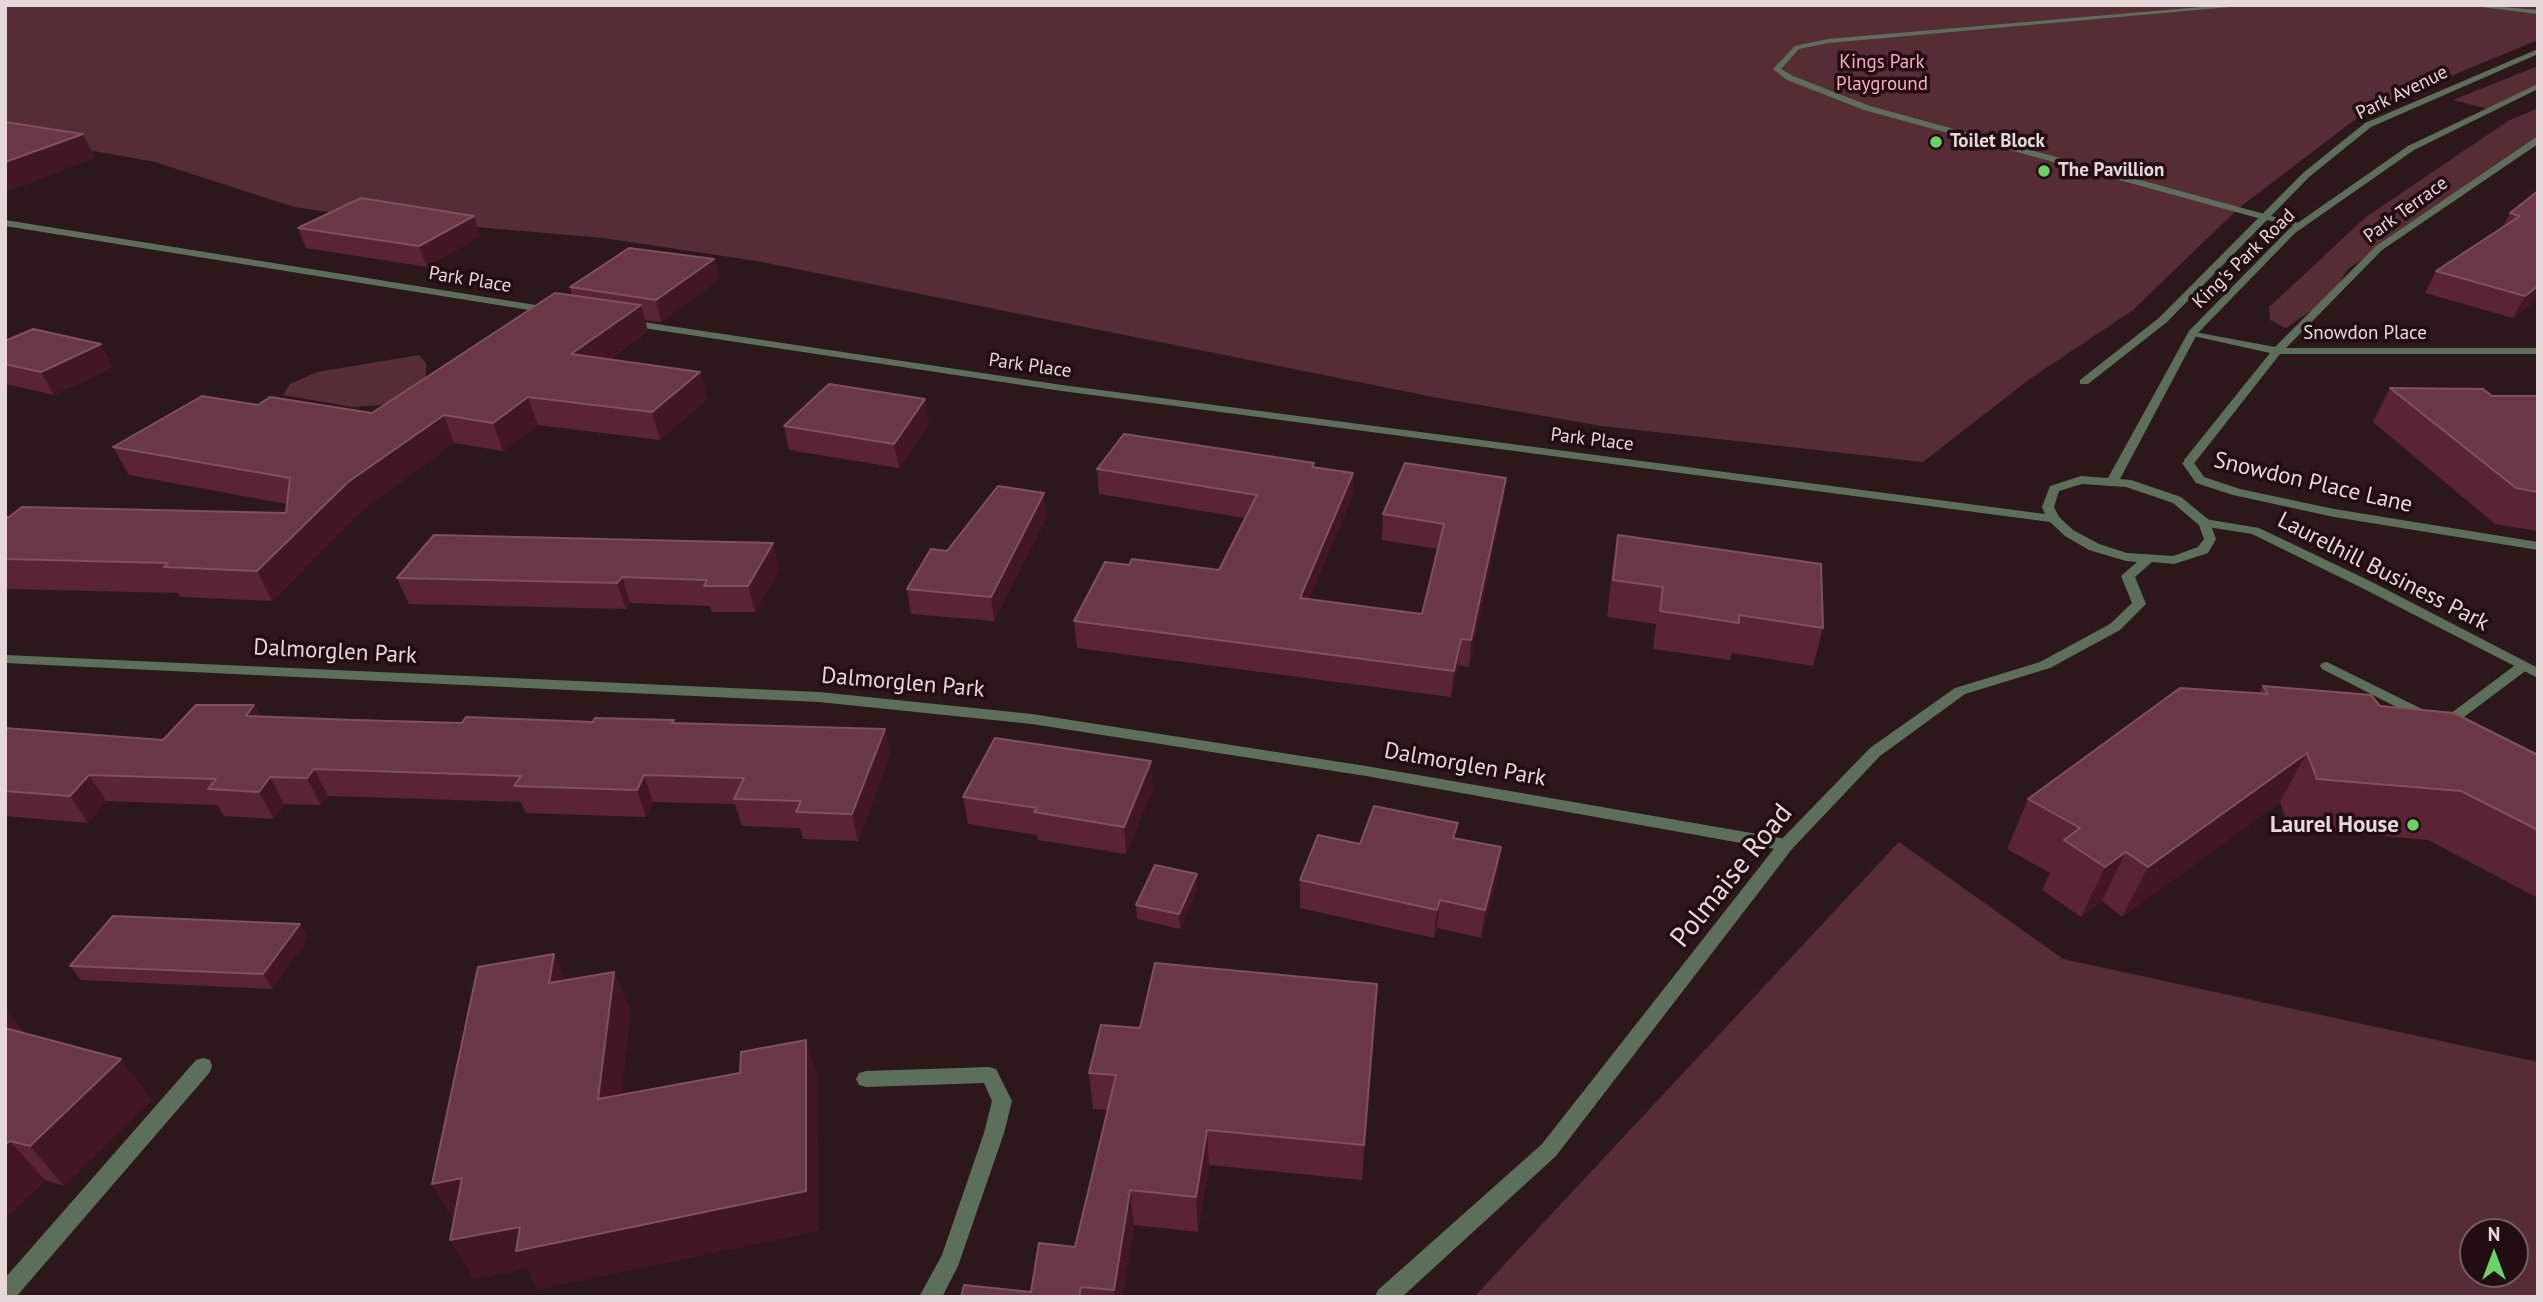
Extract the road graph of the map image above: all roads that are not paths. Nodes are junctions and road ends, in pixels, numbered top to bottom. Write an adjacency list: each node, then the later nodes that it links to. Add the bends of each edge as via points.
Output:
1 (2250, 5): 7 (street, via 1828,41 1797,47 1777,69 1867,108)
2 (2481, 5): 3 (street)
3 (2538, 12)
4 (2538, 51): 7 (street, Park Avenue, via 2368,125 2306,175)
5 (2538, 86): 9 (street, King's Park Road, via 2411,148)
6 (2538, 140): 13 (street, Park Terrace, via 2379,248)
7 (2265, 217): 9 (street); 15 (street, Park Avenue, via 2163,320)
8 (5, 223): 10 (street, Park Place)
9 (2300, 226): 12 (street, King's Park Road)
10 (566, 313)
11 (621, 322): 17 (street, Park Place, via 1062,388)
12 (2193, 333): 13 (street, Snowdon Place); 16 (street, King's Park Road)
13 (2277, 351): 14 (street, Snowdon Place); 19 (street, Snowdon Place Lane, via 2188,463 2200,480 2334,513)
14 (2538, 351)
15 (2084, 382)
16 (2113, 480): 17 (street, via 2081,480 2054,489 2048,507); 18 (street, via 2177,500)
17 (2054, 519): 20 (street, via 2069,534 2094,547)
18 (2205, 523): 20 (street, via 2210,539 2203,550 2174,560); 23 (street, Laurelhill Business Park, via 2255,531)
19 (2538, 546)
20 (2147, 560): 25 (street, Polmaise Road, via 2128,576 2139,604 2115,627 2045,665 1961,691 1875,752)
21 (5, 659): 25 (street, Dalmorglen Park, via 819,697 1032,719 1366,771)
22 (2327, 666): 23 (street, via 2443,726)
23 (2524, 666): 24 (street, Laurelhill Business Park)
24 (2538, 674)
25 (1786, 845): 30 (street, Polmaise Road, via 1549,1150)
26 (204, 1066): 28 (street)
27 (866, 1080): 29 (street, via 989,1074 1002,1101 951,1259)
28 (5, 1294)
29 (930, 1297)
30 (1386, 1297)

